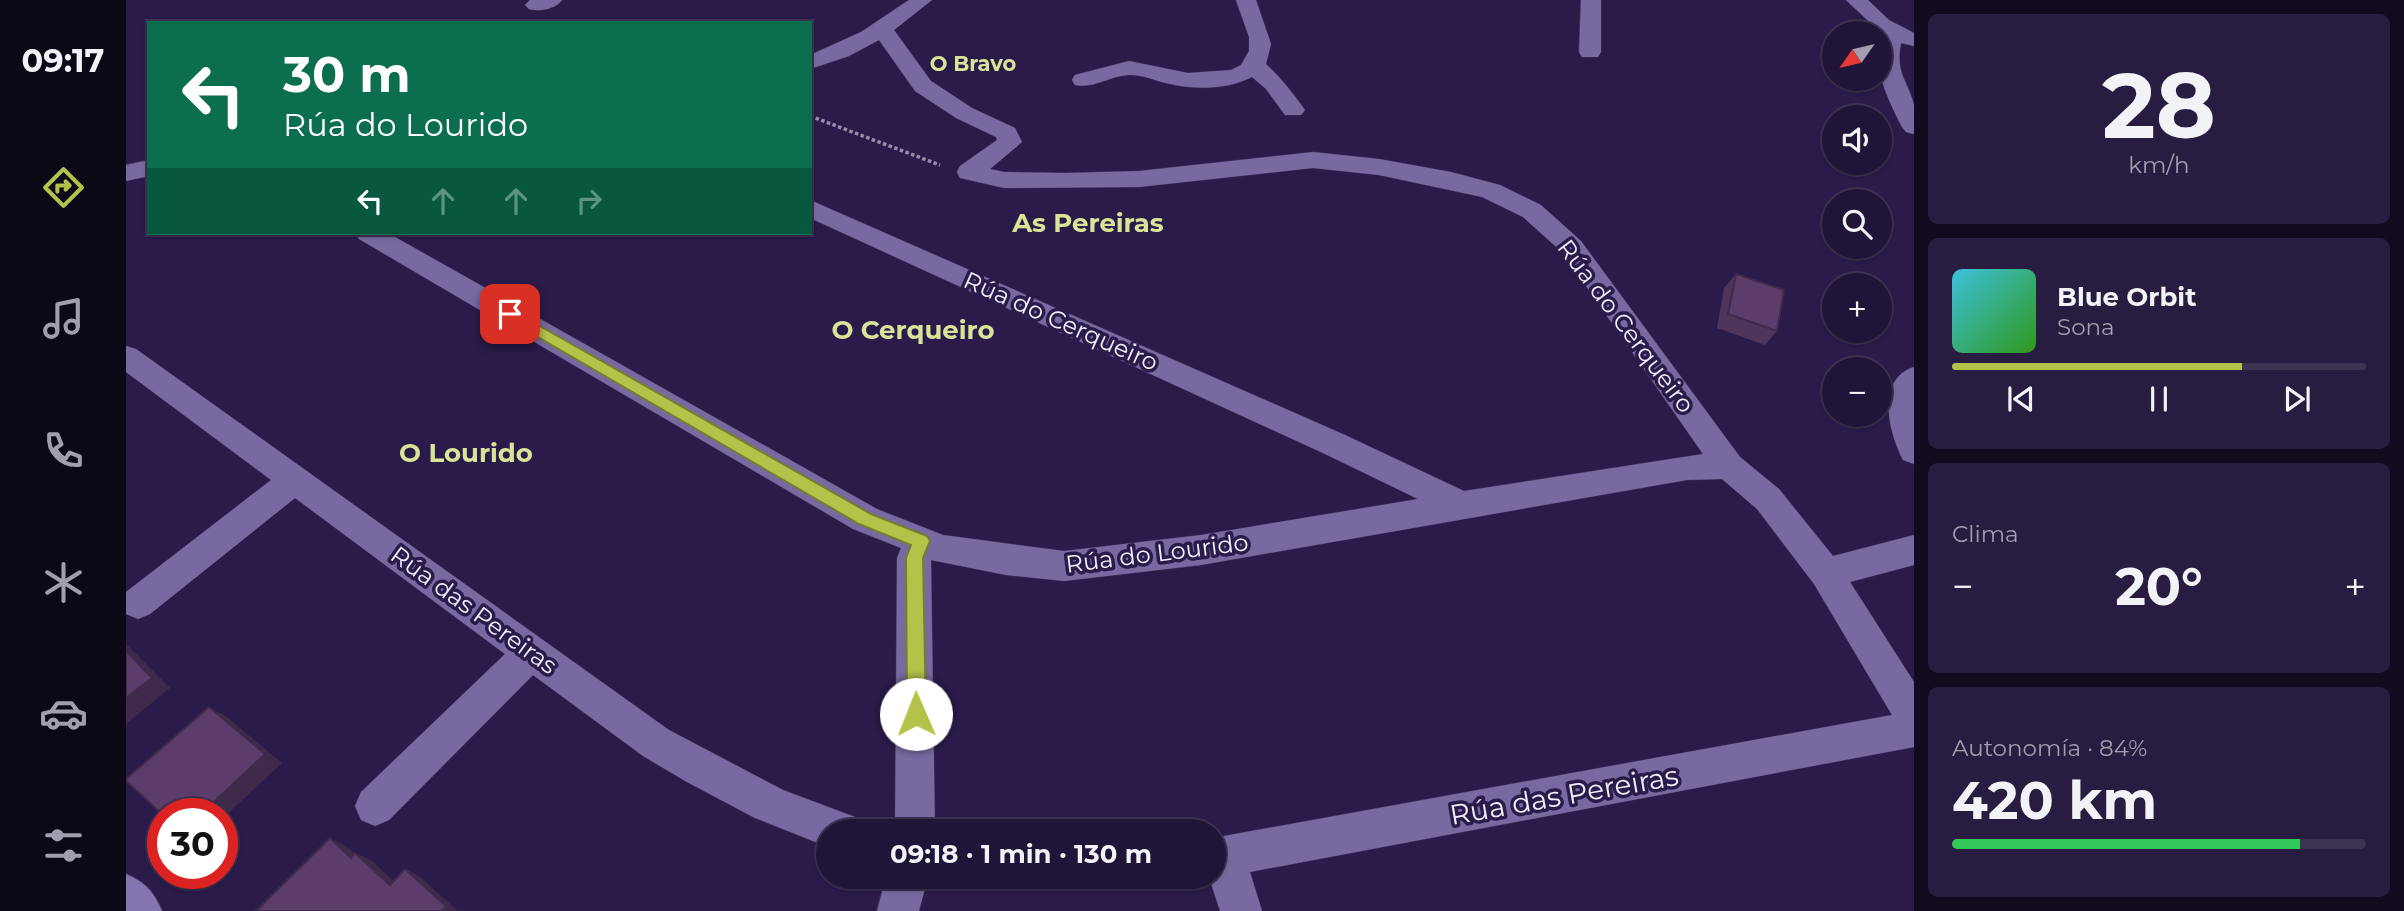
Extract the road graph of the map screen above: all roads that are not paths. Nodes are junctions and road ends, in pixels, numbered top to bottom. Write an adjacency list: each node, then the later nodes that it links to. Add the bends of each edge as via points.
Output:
1 (922, 0): 5 (street)
2 (1246, 0): 9 (street, via 1260,30 1261,48)
3 (1591, 0): 7 (street)
4 (1856, 0): 6 (street, via 1877,23)
5 (882, 29): 8 (street, via 844,51); 20 (street, Rúa do Cerqueiro, via 923,86 964,113 1007,133 1010,142 969,172 1004,180 1066,181 1313,160 1379,167 1490,191 1532,211 1572,247)
6 (1904, 37): 12 (street, via 1887,51 1888,70)
7 (1590, 52)
8 (812, 61)
9 (1254, 66): 10 (street, via 1200,82 1138,68); 11 (street)
10 (1083, 80)
11 (1293, 110)
12 (1914, 127)
13 (147, 168): 14 (street)
14 (126, 173)
15 (812, 209): 22 (street, Rúa do Cerqueiro)
16 (371, 235): 23 (street, Rúa do Lourido, via 865,519)
17 (126, 356): 21 (street, Rúa das Pereiras)
18 (1914, 378): 19 (street, via 1902,404)
19 (1914, 451)
20 (1729, 466): 22 (street, Rúa do Lourido, via 1688,467); 25 (street, Rúa do Cerqueiro, via 1768,499)
21 (295, 480): 26 (street); 27 (street, Rúa das Pereiras)
22 (1462, 506): 23 (street, Rúa do Lourido, via 1201,550 1064,566 955,552)
23 (921, 541): 31 (street, via 914,558)
24 (1914, 550): 25 (street)
25 (1826, 573): 28 (street, Rúa do Cerqueiro)
26 (138, 603)
27 (532, 652): 30 (street); 32 (street, Rúa das Pereiras, via 656,743 725,784)
28 (1914, 716)
29 (1914, 729): 33 (street, Rúa das Pereiras)
30 (375, 806)
31 (915, 819)
32 (816, 824)
33 (1226, 857)
34 (1226, 875): 39 (street)
35 (904, 889): 38 (street)
36 (126, 900): 37 (main road)
37 (136, 911)
38 (898, 911)
39 (1241, 911)

